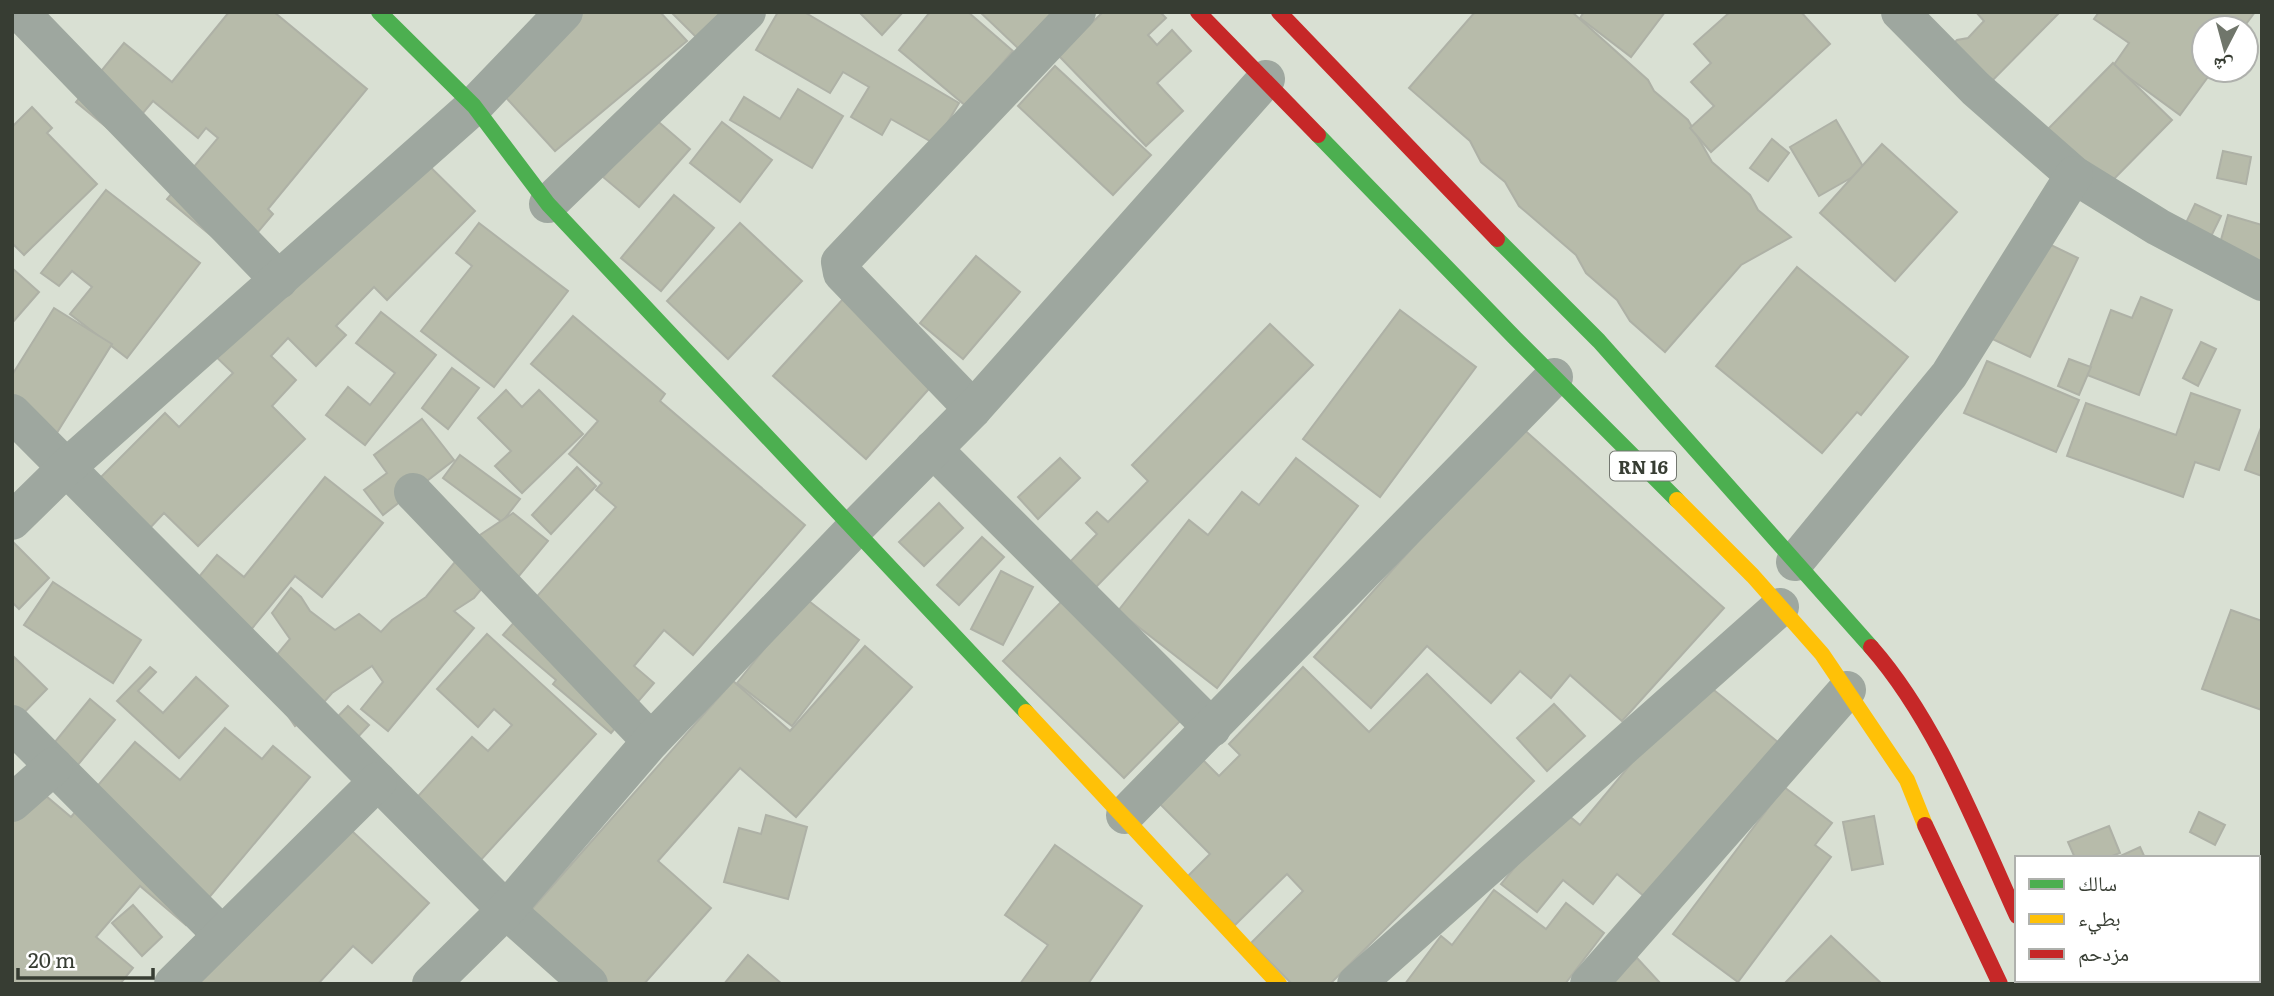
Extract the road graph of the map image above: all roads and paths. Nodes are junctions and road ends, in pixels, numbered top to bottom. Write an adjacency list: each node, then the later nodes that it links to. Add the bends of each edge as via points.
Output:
1 (20, 12): 13 (street)
2 (379, 12): 10 (main road)
3 (564, 12): 10 (street)
4 (747, 12): 12 (street)
5 (1077, 12): 16 (street, via 840,262 842,273)
6 (1198, 12): 9 (main road, RN 16)
7 (1279, 12): 23 (main road, RN 16, via 1599,341)
8 (1900, 12): 11 (street, via 1976,89)
9 (1266, 79): 15 (main road, RN 16); 16 (street)
10 (474, 106): 12 (main road); 13 (street)
11 (2074, 175): 14 (street, via 2158,227); 23 (street, via 1950,375)
12 (548, 204): 22 (main road)
13 (279, 280): 19 (street)
14 (2262, 282)
15 (1554, 377): 24 (main road, RN 16); 27 (street)
16 (973, 409): 18 (street)
17 (12, 414): 19 (street)
18 (933, 449): 22 (street); 27 (street)
19 (67, 467): 21 (street); 30 (street)
20 (413, 492): 28 (street)
21 (12, 521)
22 (855, 527): 28 (street); 32 (main road)
23 (1795, 562): 34 (main road, RN 16, via 1885,663 1940,749)
24 (1780, 607): 25 (main road, RN 16); 40 (street)
25 (1847, 690): 41 (street); 42 (main road, RN 16, via 1907,780)
26 (12, 724): 29 (street)
27 (1212, 728): 32 (street)
28 (651, 741): 33 (street)
29 (54, 766): 31 (street); 35 (street)
30 (378, 781): 33 (street); 35 (street)
31 (12, 803)
32 (1125, 815): 39 (main road)
33 (506, 910): 37 (street); 38 (street)
34 (2015, 912)
35 (222, 935): 36 (street)
36 (173, 984)
37 (431, 984)
38 (589, 984)
39 (1279, 984)
40 (1356, 984)
41 (1589, 984)
42 (2000, 984)

